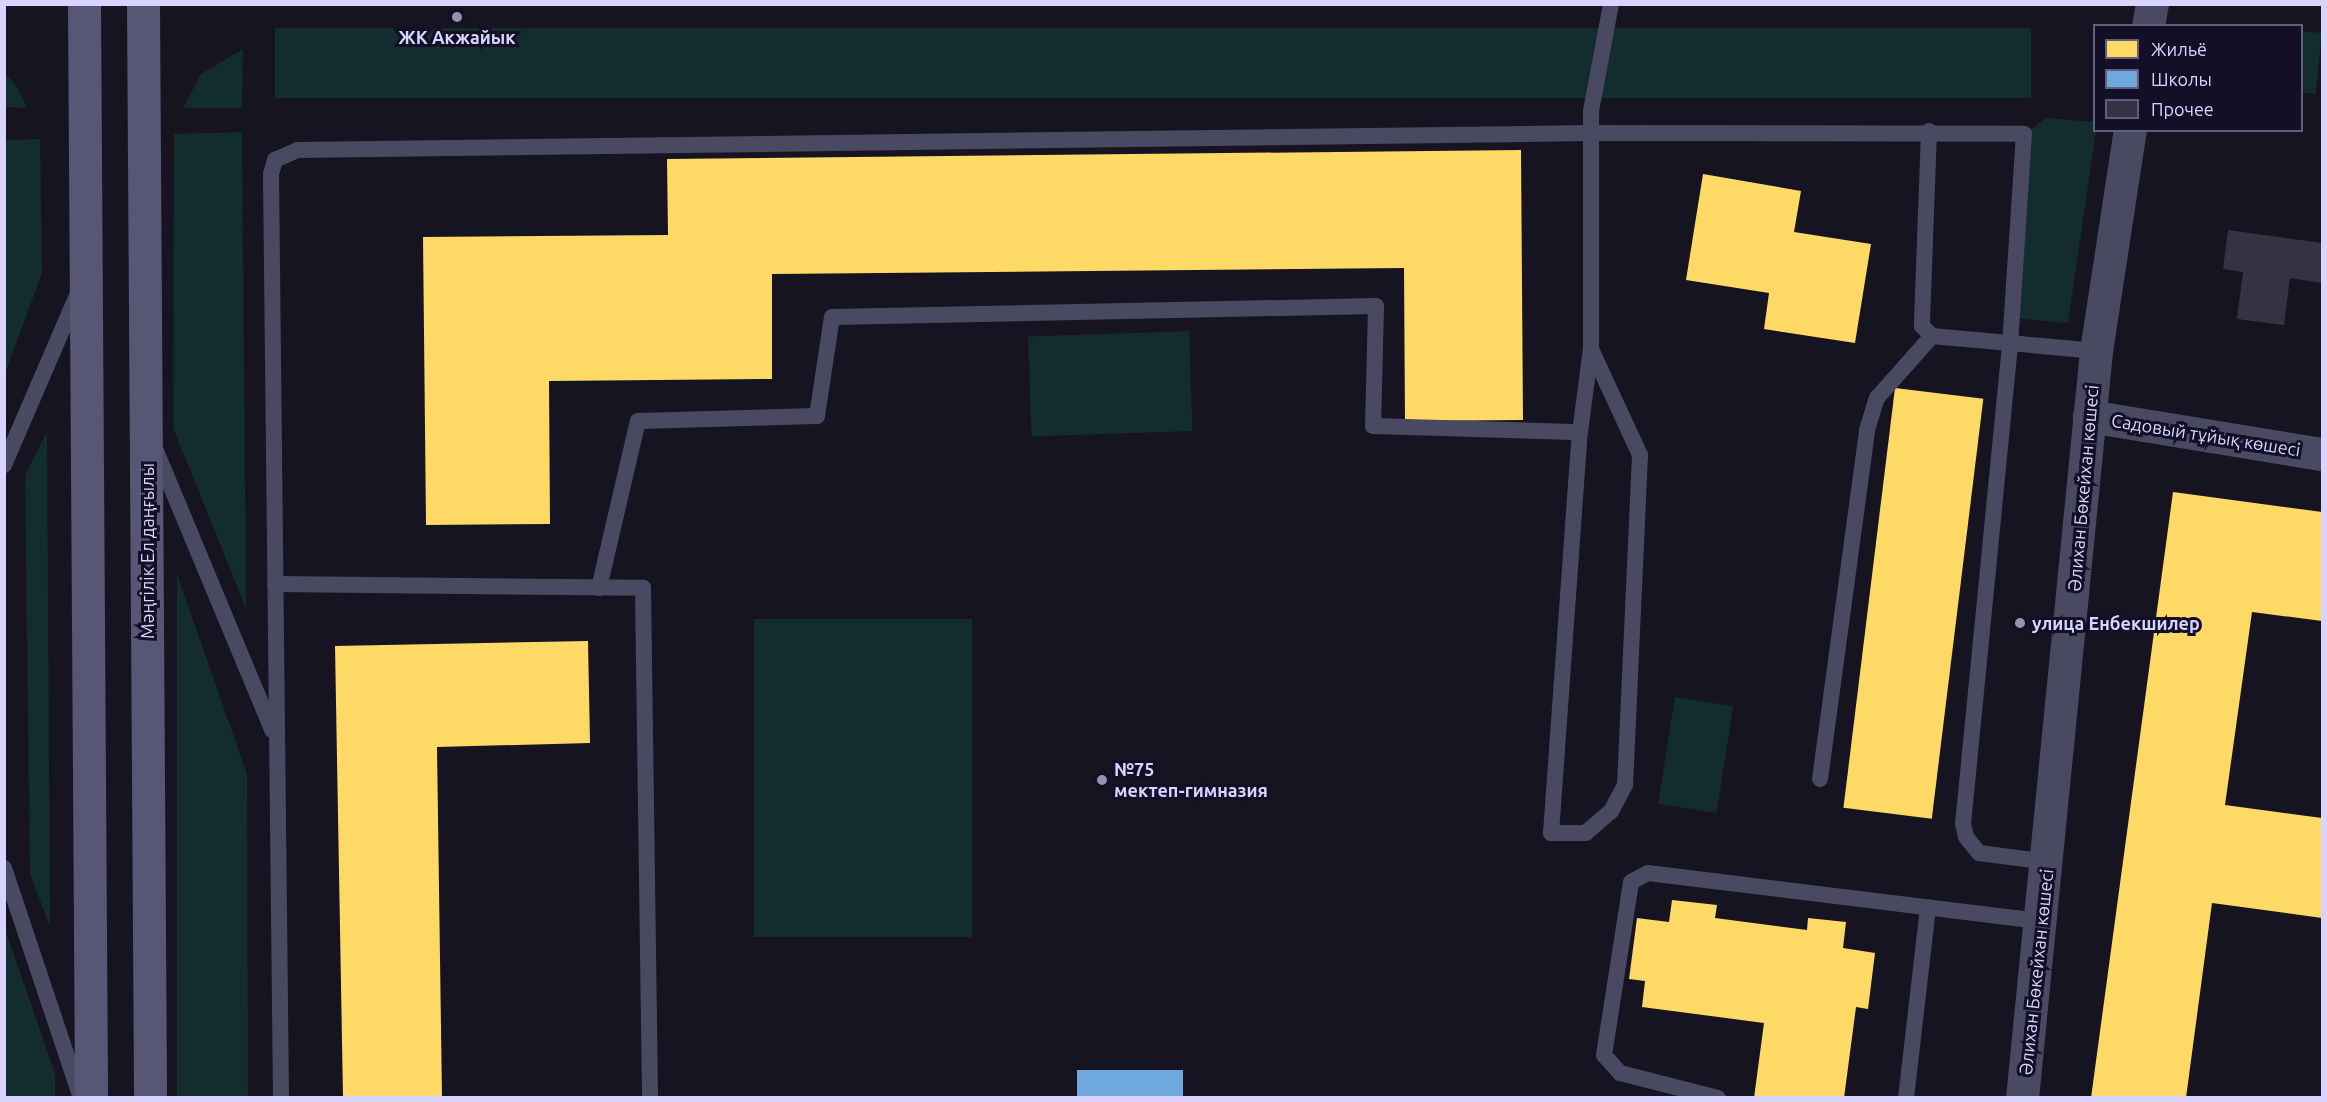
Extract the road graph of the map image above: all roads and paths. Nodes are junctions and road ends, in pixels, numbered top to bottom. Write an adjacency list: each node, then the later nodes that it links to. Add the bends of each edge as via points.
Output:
1 (84, 4): 9 (main road)
2 (143, 4): 15 (main road, Мәңгілік Ел даңғылы)
3 (1611, 4): 8 (lane)
4 (2152, 4): 5 (street)
5 (2148, 24)
6 (1929, 131): 8 (lane); 10 (lane, via 1922,326); 11 (lane, via 2024,134)
7 (2130, 132): 13 (street, Әлихан Бөкейхан көшесі)
8 (1590, 133): 12 (lane); 19 (lane, via 285,154 275,160 271,174)
9 (88, 271): 18 (lane); 28 (main road)
10 (1932, 336): 11 (lane); 22 (lane, via 1877,398 1867,430)
11 (2010, 345): 13 (lane); 23 (lane, via 1964,823 1966,837 1979,853)
12 (1592, 349): 16 (lane); 16 (lane, via 1640,455 1625,785 1611,811 1587,833 1551,833)
13 (2096, 351): 14 (street, Әлихан Бөкейхан көшесі)
14 (2089, 416): 17 (street, Садовый тұйық көшесі); 23 (street, Әлихан Бөкейхан көшесі)
15 (146, 426): 21 (lane); 29 (main road, Мәңгілік Ел даңғылы)
16 (1580, 432): 20 (lane, via 1372,426 1376,306 832,317 817,416 638,421)
17 (2322, 454)
18 (4, 465)
19 (275, 584): 20 (lane); 21 (lane)
20 (599, 588): 31 (lane, via 643,588)
21 (276, 739): 30 (lane)
22 (1820, 779)
23 (2048, 862): 26 (street, Әлихан Бөкейхан көшесі)
24 (4, 868): 27 (lane)
25 (1928, 907): 26 (lane); 32 (lane, via 1648,873 1631,882 1604,1055 1620,1073); 33 (lane)
26 (2041, 921): 34 (street, Әлихан Бөкейхан көшесі)
27 (81, 1098)
28 (91, 1098)
29 (150, 1098)
30 (281, 1098)
31 (650, 1098)
32 (1718, 1098)
33 (1906, 1098)
34 (2022, 1098)

